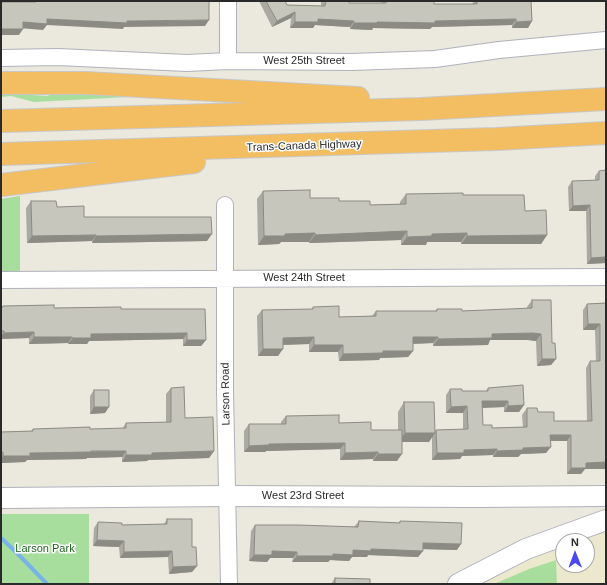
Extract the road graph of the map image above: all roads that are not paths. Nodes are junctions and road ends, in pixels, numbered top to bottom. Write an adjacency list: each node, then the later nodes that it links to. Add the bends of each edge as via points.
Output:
1 (228, 1): 4 (street)
2 (606, 40): 4 (street, West 25th Street, via 435,59 352,62)
3 (1, 58): 4 (street, West 25th Street, via 58,57 187,63)
4 (228, 61)
5 (1, 83): 7 (highway, via 101,84)
6 (606, 100): 7 (highway)
7 (495, 106): 8 (highway)
8 (1, 121)
9 (606, 132): 10 (highway, Trans-Canada Highway)
10 (339, 145): 11 (highway, Trans-Canada Highway); 12 (highway)
11 (1, 154)
12 (1, 186)
13 (225, 205): 15 (street, Larson Road)
14 (606, 277): 15 (street, West 24th Street)
15 (225, 279): 16 (street, West 24th Street); 17 (street, Larson Road)
16 (1, 280)
17 (228, 496): 18 (street, West 23rd Street); 19 (street, West 23rd Street); 21 (street, Larson Road)
18 (606, 496)
19 (1, 498)
20 (606, 520): 22 (street, via 526,549)
21 (229, 584)
22 (458, 584)

